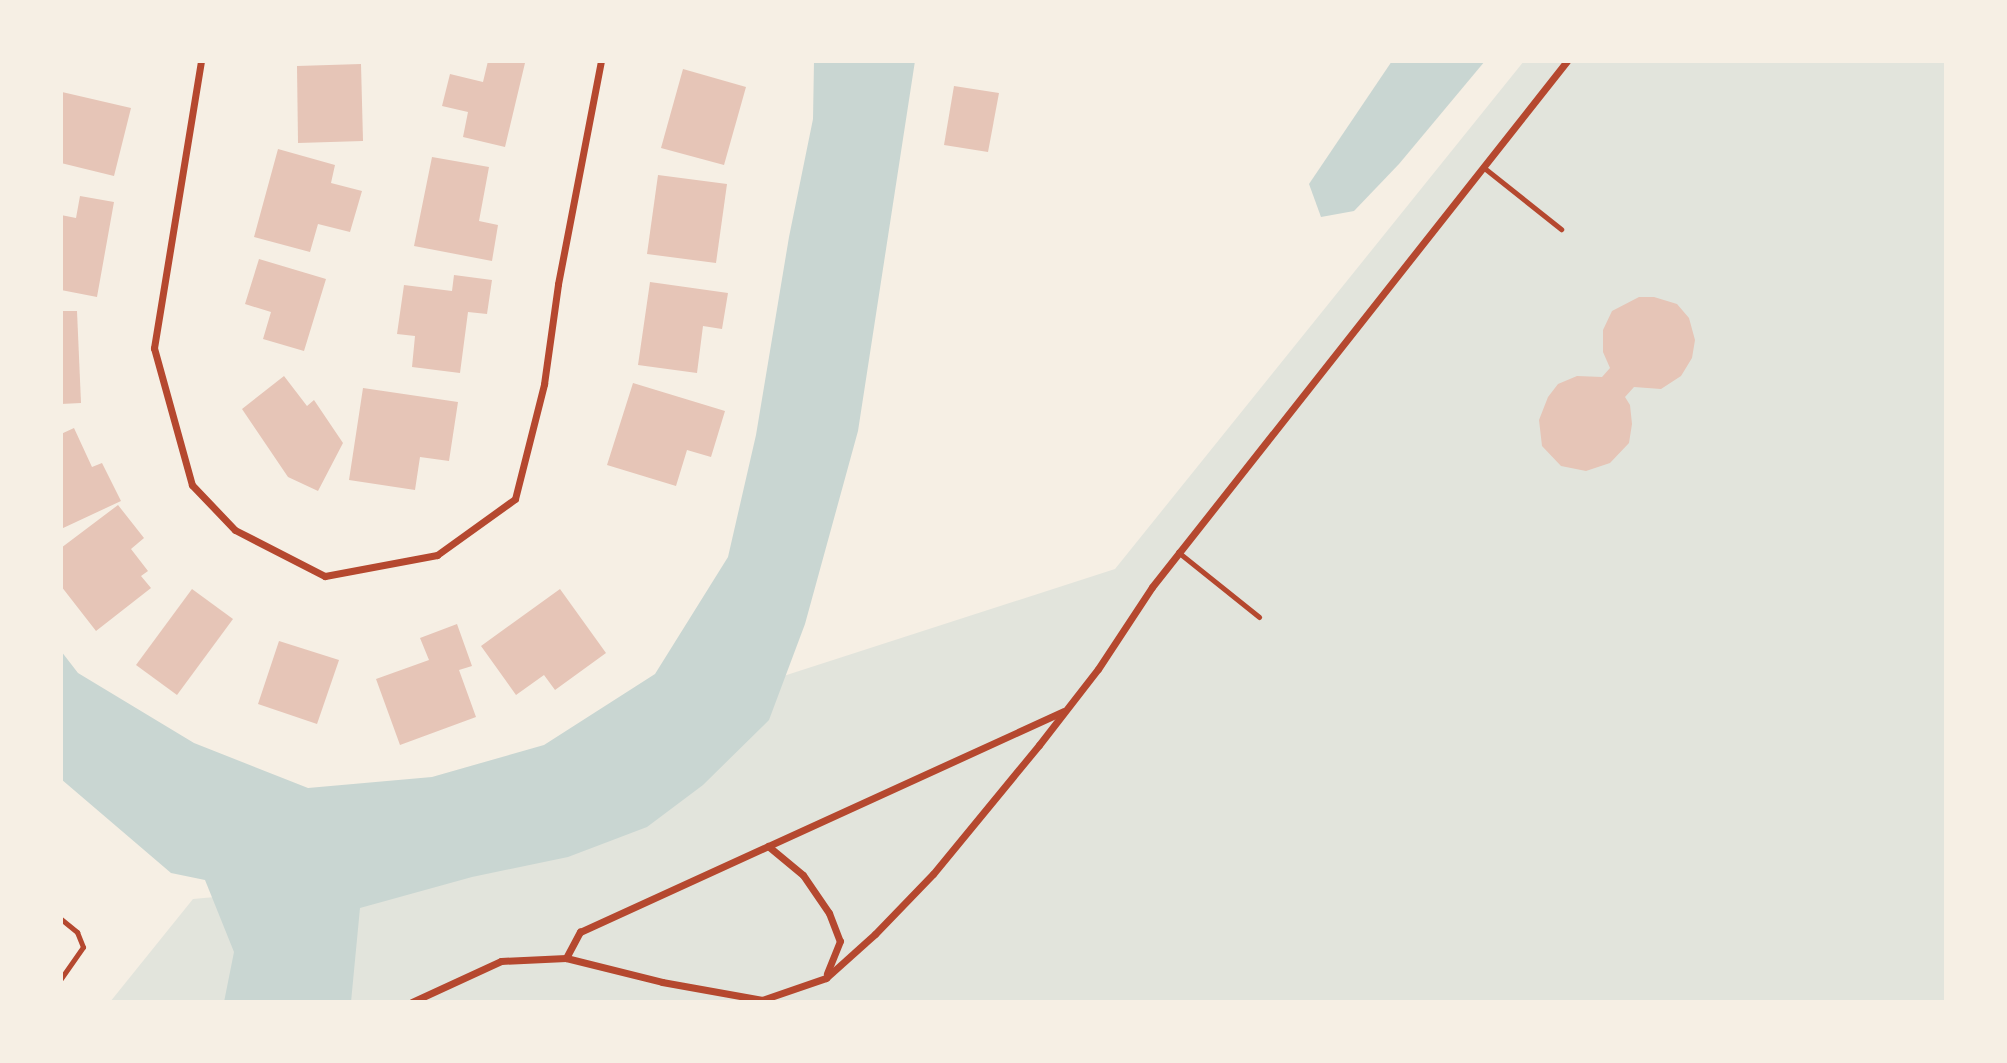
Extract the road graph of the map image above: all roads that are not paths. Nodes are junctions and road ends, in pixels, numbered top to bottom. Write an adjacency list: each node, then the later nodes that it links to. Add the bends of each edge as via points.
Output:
1 (201, 61): 2 (street, via 154,348 192,485 235,530 325,576 437,555 515,499 544,384 558,284)
2 (601, 61)
3 (1567, 61): 4 (street)
4 (1483, 167): 5 (lane); 6 (street)
5 (1561, 229)
6 (1178, 552): 7 (lane); 8 (street)
7 (1259, 617)
8 (1068, 709): 9 (street); 12 (street, via 933,874)
9 (768, 846): 11 (street, via 580,932); 12 (street, via 803,875 829,913 840,941)
10 (61, 919): 13 (lane, via 77,932 83,947)
11 (566, 958): 12 (street, via 762,1000); 14 (street, via 501,961)
12 (826, 978)
13 (61, 979)
14 (412, 1002)

